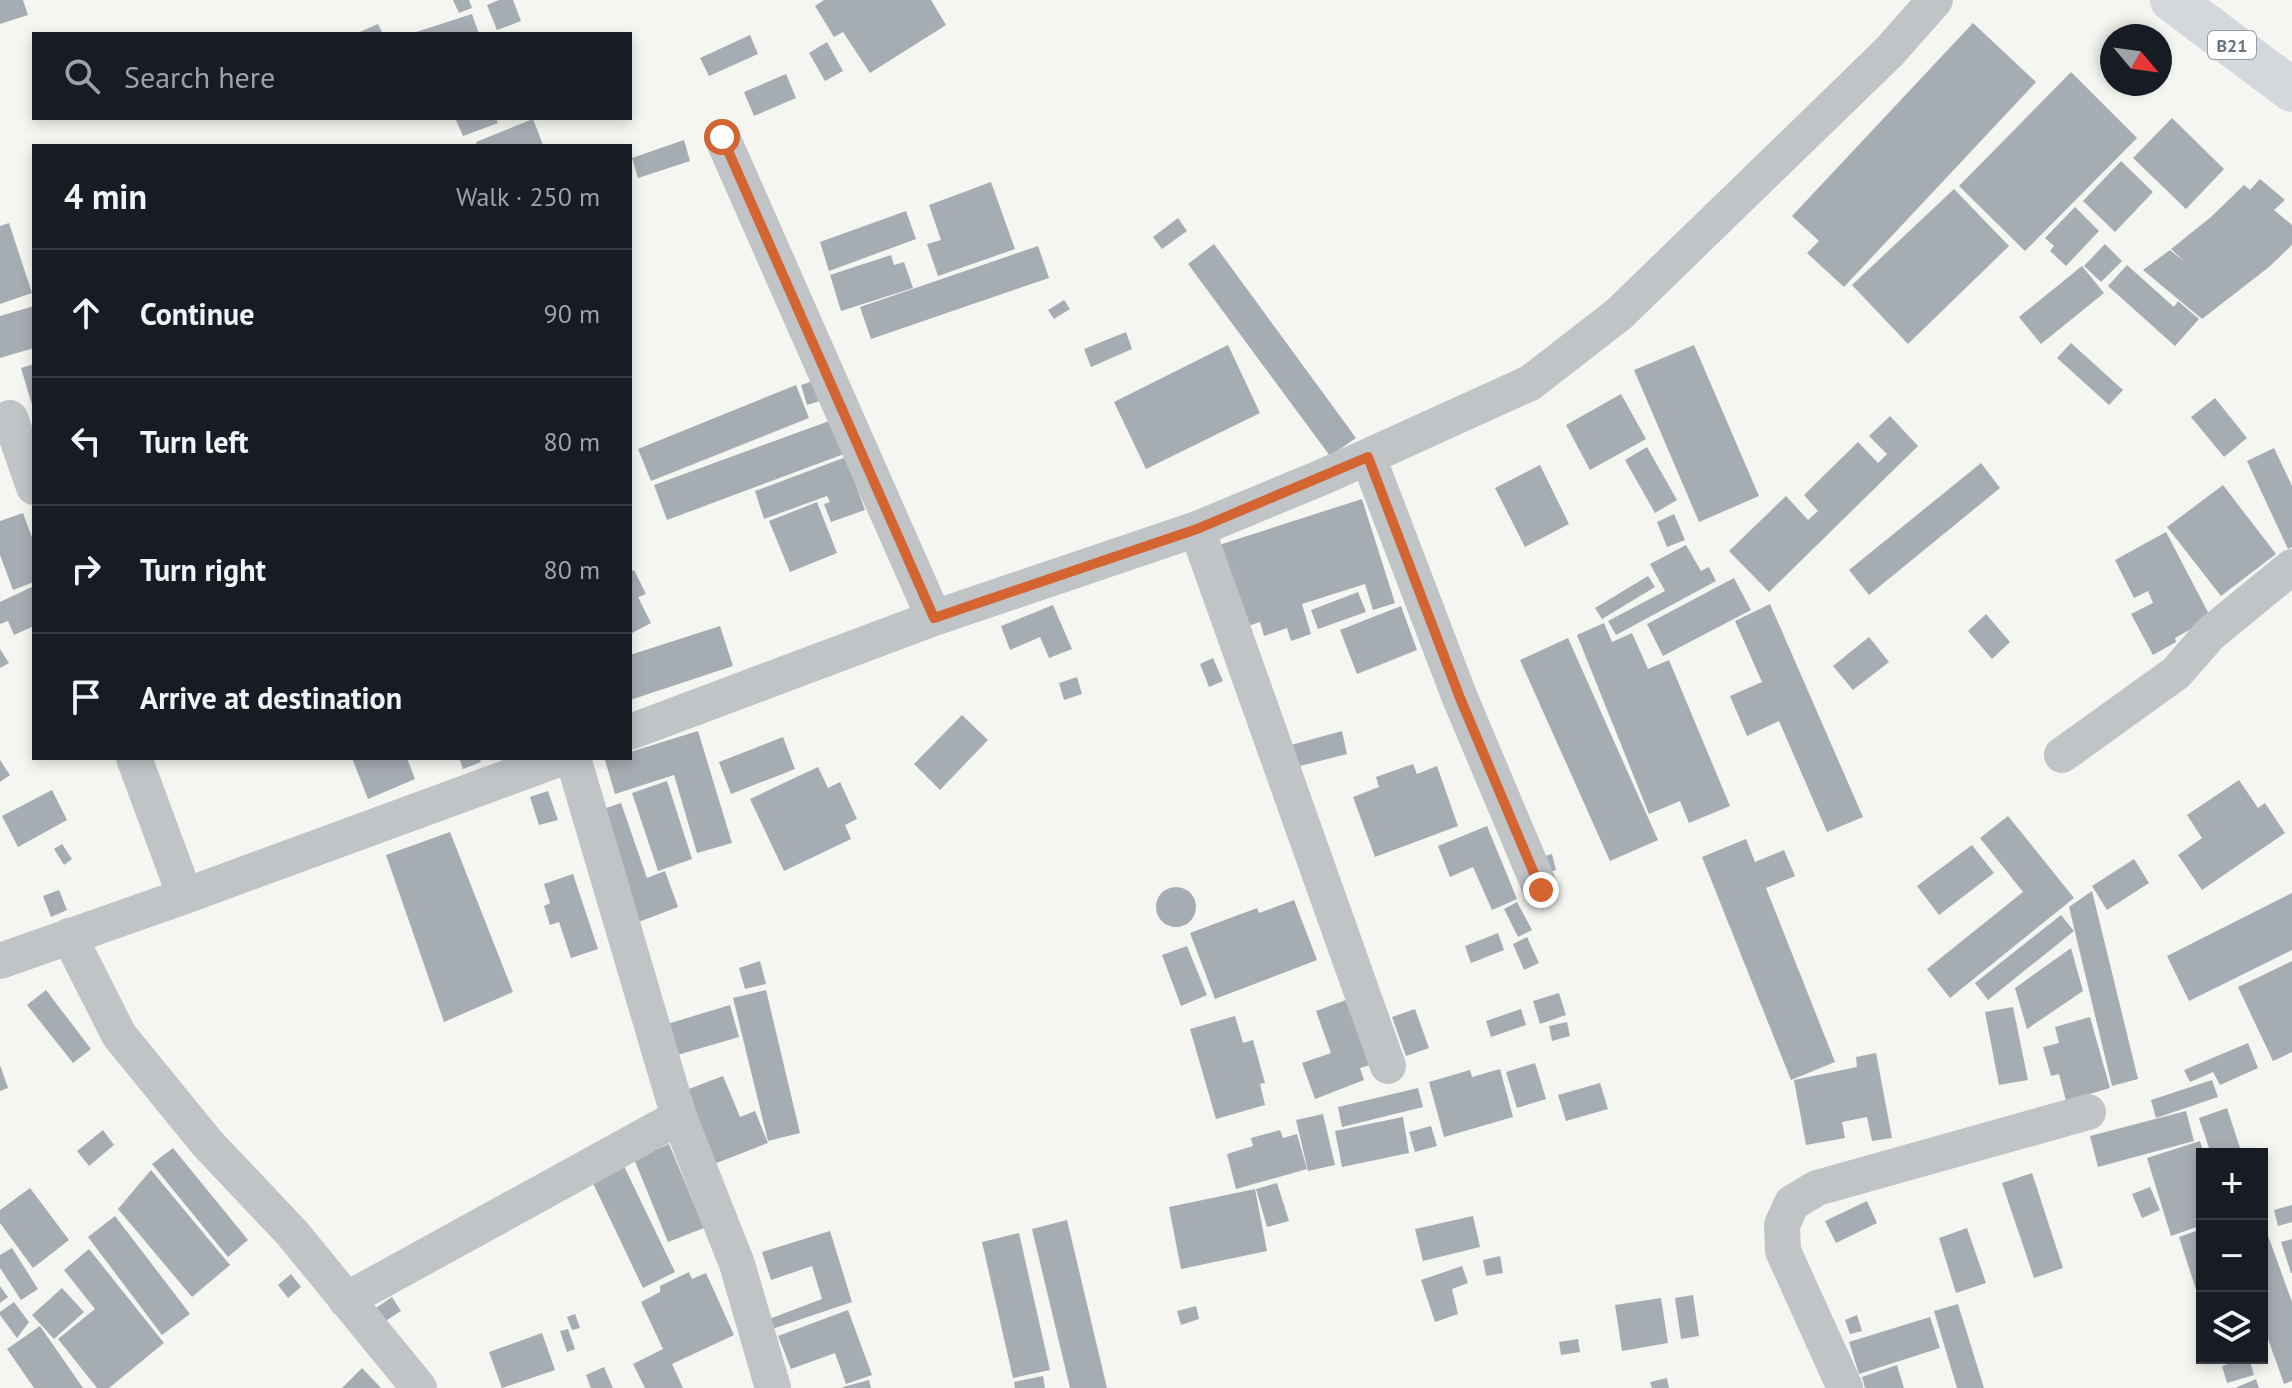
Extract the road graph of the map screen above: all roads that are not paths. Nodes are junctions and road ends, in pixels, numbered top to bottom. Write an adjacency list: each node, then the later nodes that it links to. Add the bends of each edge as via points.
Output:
1 (1935, 0): 6 (street, via 1889,52 1619,314 1530,383)
2 (2172, 0): 3 (highway, B21)
3 (2292, 90)
4 (722, 137): 10 (street)
5 (10, 418): 7 (street)
6 (1368, 457): 8 (street); 16 (street)
7 (32, 481)
8 (1197, 529): 10 (street); 20 (street)
9 (2292, 567): 12 (street, via 2210,634 2176,673)
10 (934, 618): 11 (street)
11 (632, 731)
12 (2062, 755)
13 (135, 760): 17 (street)
14 (556, 760): 17 (street)
15 (574, 760): 22 (street)
16 (1541, 890)
17 (185, 896): 18 (street)
18 (69, 936): 19 (street); 23 (street, via 119,1035)
19 (1, 959)
20 (1388, 1066)
21 (2088, 1112): 26 (street, via 1817,1188 1792,1203 1782,1225 1783,1251)
22 (679, 1117): 23 (street); 25 (street, via 737,1264)
23 (346, 1300): 24 (street)
24 (419, 1388)
25 (773, 1388)
26 (1845, 1388)

